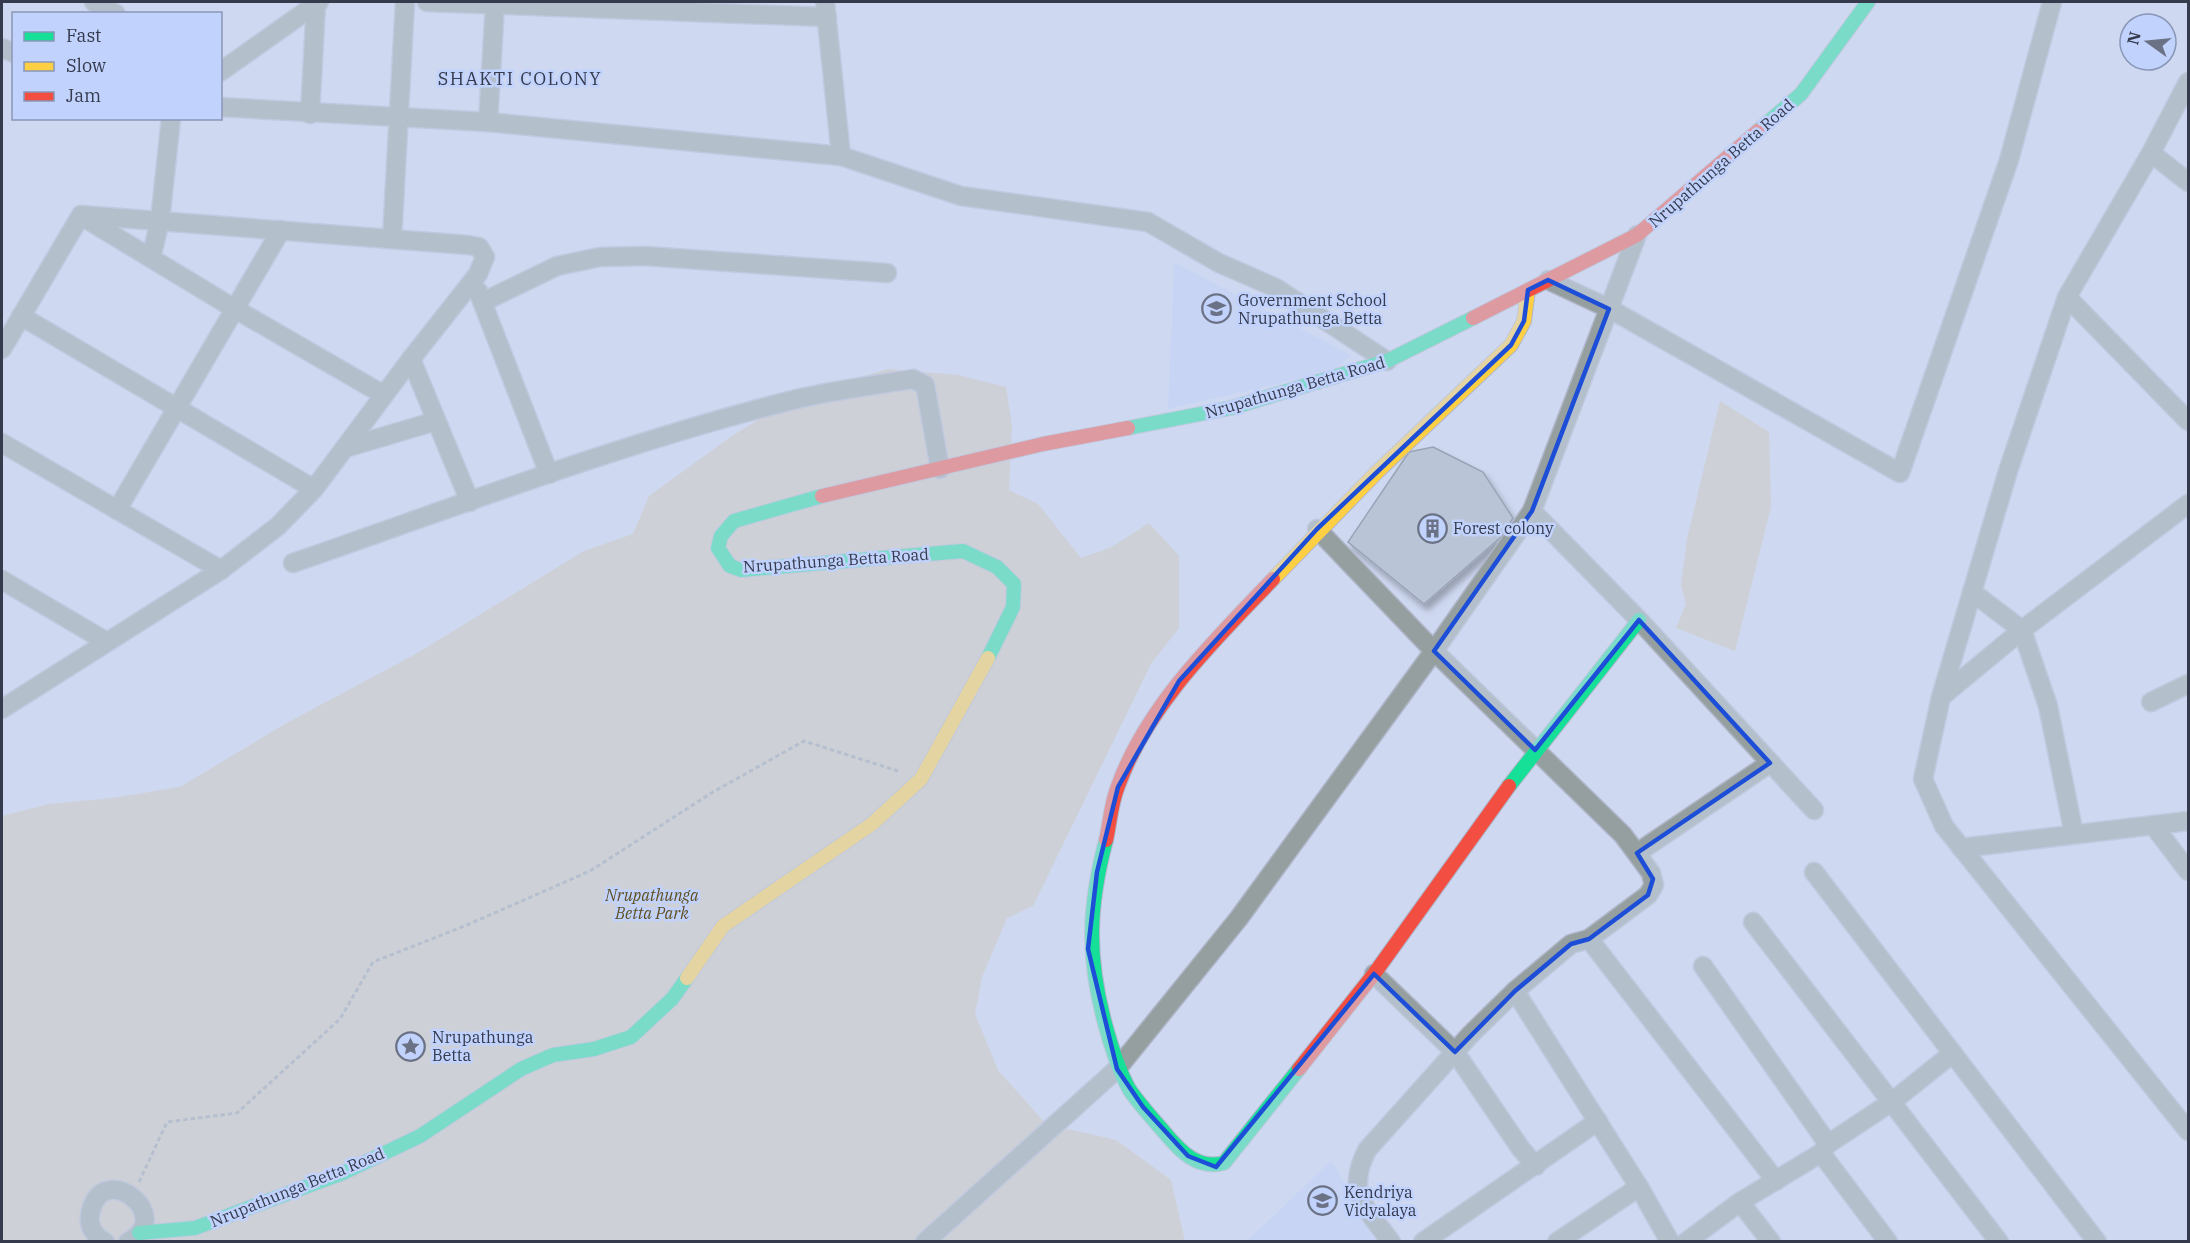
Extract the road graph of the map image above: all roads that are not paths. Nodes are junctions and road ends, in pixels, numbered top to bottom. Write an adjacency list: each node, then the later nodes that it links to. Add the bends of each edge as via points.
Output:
1 (94, 2): 10 (street)
2 (317, 2): 11 (street); 14 (street)
3 (405, 2): 15 (street)
4 (427, 2): 7 (street)
5 (1868, 2): 24 (street, Nrupathunga Betta Road, via 1801,94)
6 (2052, 2): 34 (street, via 2008,160 1900,474)
7 (495, 4): 8 (street); 17 (street)
8 (693, 6): 9 (street)
9 (826, 9): 19 (street)
10 (112, 12)
11 (222, 71)
12 (2188, 82): 18 (street)
13 (222, 107): 14 (street)
14 (310, 114): 15 (street)
15 (399, 118): 17 (street); 25 (street)
16 (171, 120): 22 (street)
17 (488, 122): 19 (street)
18 (2151, 153): 20 (street); 31 (street)
19 (841, 156): 38 (street, via 961,196 1148,222 1219,263 1276,288)
20 (2188, 182)
21 (81, 215): 22 (street); 26 (street); 35 (street)
22 (160, 221): 23 (street); 26 (street)
23 (280, 230): 25 (street); 33 (street)
24 (1637, 235): 29 (street, Nrupathunga Betta Road); 34 (street)
25 (392, 239): 28 (street, via 479,247 485,257)
26 (150, 258): 33 (street)
27 (887, 273): 32 (street, via 645,256 600,257 556,266)
28 (474, 279): 32 (street); 37 (street)
29 (1548, 280): 30 (street, Nrupathunga Betta Road); 34 (street)
30 (1528, 290): 38 (street, Nrupathunga Betta Road); 52 (street, via 1524,321 1511,345)
31 (2067, 297): 42 (street); 56 (street)
32 (483, 302): 46 (street)
33 (234, 309): 39 (street); 40 (street)
34 (1609, 309): 51 (street)
35 (21, 316): 36 (street); 40 (street)
36 (2, 349)
37 (411, 359): 39 (street); 41 (street)
38 (1387, 361): 45 (street, Nrupathunga Betta Road, via 1231,408 1043,444)
39 (384, 395): 44 (street)
40 (176, 409): 47 (street); 50 (street)
41 (436, 421): 44 (street); 48 (street)
42 (2188, 421)
43 (2, 443): 50 (street)
44 (345, 448): 47 (street)
45 (940, 469): 46 (street, via 925,385 913,379 798,399); 91 (street, Nrupathunga Betta Road, via 734,521 721,536 718,548 730,566 741,570 963,551 998,567 1014,584 1013,607 1006,624 921,778 873,824 723,926 672,999 631,1037 594,1049 553,1055 521,1069 420,1136 343,1173 195,1228)
46 (549, 474): 48 (street)
47 (314, 489): 54 (street, via 278,526)
48 (470, 502): 53 (street)
49 (2188, 504): 58 (street)
50 (117, 510): 54 (street)
51 (1532, 511): 57 (street); 60 (street)
52 (1317, 529): 60 (street); 82 (street, via 1179,681 1135,751 1118,787 1089,917 1094,982)
53 (292, 563)
54 (221, 570): 59 (street)
55 (2, 580): 59 (street)
56 (1972, 592): 58 (street); 62 (street)
57 (1639, 620): 65 (street); 66 (street)
58 (2022, 630): 62 (street); 70 (street, via 2048,706)
59 (107, 642): 64 (street)
60 (1434, 651): 65 (street); 82 (street, via 1239,918)
61 (2188, 684): 63 (street)
62 (1941, 697): 71 (street, via 1923,779 1944,826)
63 (2151, 702)
64 (2, 709)
65 (1535, 750): 72 (street); 78 (street)
66 (1770, 763): 67 (street); 72 (street)
67 (1814, 810)
68 (2188, 821): 69 (street)
69 (2153, 825): 70 (street); 73 (street)
70 (2074, 834): 71 (street)
71 (1961, 848): 85 (street)
72 (1637, 853): 76 (street, via 1653,879 1651,890)
73 (2188, 871)
74 (1814, 872): 81 (street)
75 (1753, 922): 83 (street)
76 (1589, 939): 79 (street, via 1571,944); 88 (street)
77 (1703, 966): 86 (street)
78 (1374, 974): 80 (street); 82 (street, via 1224,1163 1216,1167 1188,1156 1143,1107)
79 (1515, 991): 80 (street); 84 (street)
80 (1455, 1052): 87 (street); 94 (street, via 1367,1150 1359,1167 1358,1196)
81 (1953, 1053): 83 (street); 102 (street)
82 (1117, 1069): 93 (street)
83 (1893, 1101): 86 (street); 101 (street)
84 (1598, 1121): 87 (street); 89 (street)
85 (2188, 1131)
86 (1825, 1148): 88 (street); 100 (street)
87 (1536, 1166): 95 (street)
88 (1776, 1180): 90 (street)
89 (1639, 1187): 96 (street); 97 (street)
90 (1740, 1202): 98 (street); 99 (street)
91 (133, 1237): 92 (street, Nrupathunga Betta Road, via 144,1215 139,1202 121,1190 107,1191 92,1205 89,1219 96,1235)
92 (105, 1242)
93 (925, 1242)
94 (1391, 1242)
95 (1423, 1242)
96 (1557, 1242)
97 (1670, 1242)
98 (1686, 1242)
99 (1771, 1242)
100 (1888, 1242)
101 (2000, 1242)
102 (2097, 1242)

